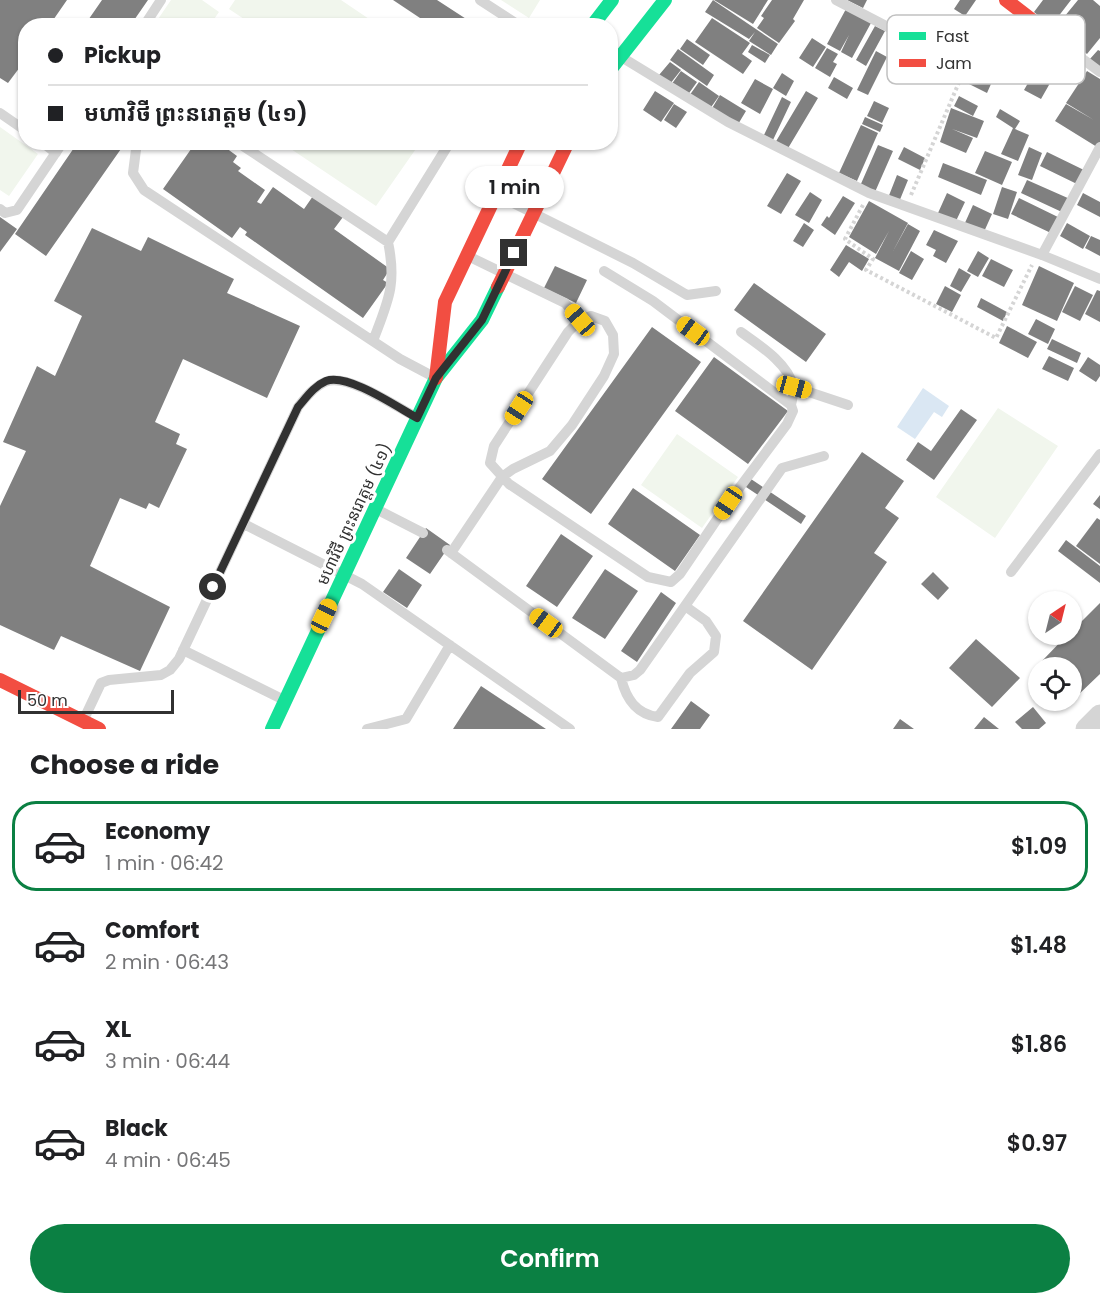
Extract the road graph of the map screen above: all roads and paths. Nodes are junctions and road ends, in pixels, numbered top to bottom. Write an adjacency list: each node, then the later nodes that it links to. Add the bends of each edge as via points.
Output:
1 (161, 0): 8 (lane)
2 (480, 0): 9 (lane)
3 (612, 0): 10 (main road)
4 (665, 0): 12 (main road)
5 (836, 0): 11 (lane)
6 (1006, 0): 7 (main road)
7 (1025, 15)
8 (149, 18)
9 (508, 18)
10 (597, 18)
11 (887, 26)
12 (618, 50)
13 (618, 55): 28 (lane, via 728,122)
14 (1085, 61): 15 (lane)
15 (1100, 72)
16 (958, 84): 30 (path)
17 (0, 113): 18 (lane)
18 (18, 125)
19 (1100, 147): 35 (lane)
20 (52, 150): 27 (lane)
21 (58, 150): 27 (lane)
22 (135, 150): 42 (lane, via 133,173 144,190)
23 (249, 150): 33 (lane)
24 (445, 150): 33 (lane)
25 (517, 150): 29 (main road, មហាវិថី ព្រះនរោត្តម (៤១))
26 (564, 150): 32 (main road, មហាវិថី ព្រះនរោត្តម (៤១))
27 (56, 153): 31 (lane, via 17,210 5,213)
28 (869, 193): 30 (lane); 35 (path, via 844,239 873,259 866,270 996,338)
29 (495, 195): 32 (lane); 34 (main road, មហាវិថី ព្រះនរោត្តម (៤១))
30 (906, 206): 35 (lane)
31 (0, 209)
32 (533, 213): 37 (main road, មហាវិថី ព្រះនរោត្តម (៤១)); 39 (lane, via 687,295)
33 (388, 242): 42 (lane, via 393,264 392,289)
34 (467, 255): 37 (lane); 43 (main road, មហាវិថី ព្រះនរោត្តម (៤១), via 445,302)
35 (1040, 255): 38 (lane)
36 (604, 271): 45 (lane, via 653,301)
37 (505, 273): 40 (lane, via 565,303); 43 (main road, មហាវិថី ព្រះនរោត្តម (៤១), via 482,320)
38 (1100, 279)
39 (716, 291)
40 (580, 320): 50 (lane, via 568,332 494,446 490,463); 50 (lane, via 591,316 605,321 613,335 614,354 604,376 550,451)
41 (741, 332): 44 (lane, via 786,370)
42 (374, 341): 43 (lane)
43 (436, 378): 47 (main road, មហាវិថី ព្រះនរោត្តម (៤១))
44 (794, 387): 45 (lane); 46 (lane)
45 (791, 405): 50 (lane, via 793,411 787,424 671,582 648,577)
46 (848, 405)
47 (417, 418): 51 (main road, មហាវិថី ព្រះនរោត្តម (៤១)); 52 (lane, via 345,380 327,381 311,391 298,407)
48 (1100, 454): 54 (lane)
49 (824, 456): 56 (lane, via 782,468)
50 (502, 477): 59 (lane, via 449,552)
51 (375, 508): 53 (lane); 55 (main road, មហាវិថី ព្រះនរោត្តម (៤១))
52 (243, 524): 55 (lane); 58 (lane)
53 (423, 533)
54 (1011, 572)
55 (344, 574): 57 (lane); 61 (main road, មហាវិថី ព្រះនរោត្តម (៤១))
56 (685, 606): 59 (lane, via 640,670); 59 (lane, via 706,621 716,636 714,652 690,673 658,717 633,707 624,694)
57 (450, 645): 66 (lane, via 406,719); 67 (lane)
58 (183, 650): 61 (lane); 63 (lane, via 170,670 161,675 101,684)
59 (621, 678)
60 (0, 680): 63 (main road)
61 (285, 700): 65 (main road, មហាវិថី ព្រះនរោត្តម (៤១))
62 (1100, 715): 68 (street)
63 (83, 721): 64 (main road)
64 (99, 729)
65 (272, 729)
66 (367, 729)
67 (570, 729)
68 (1086, 729)

